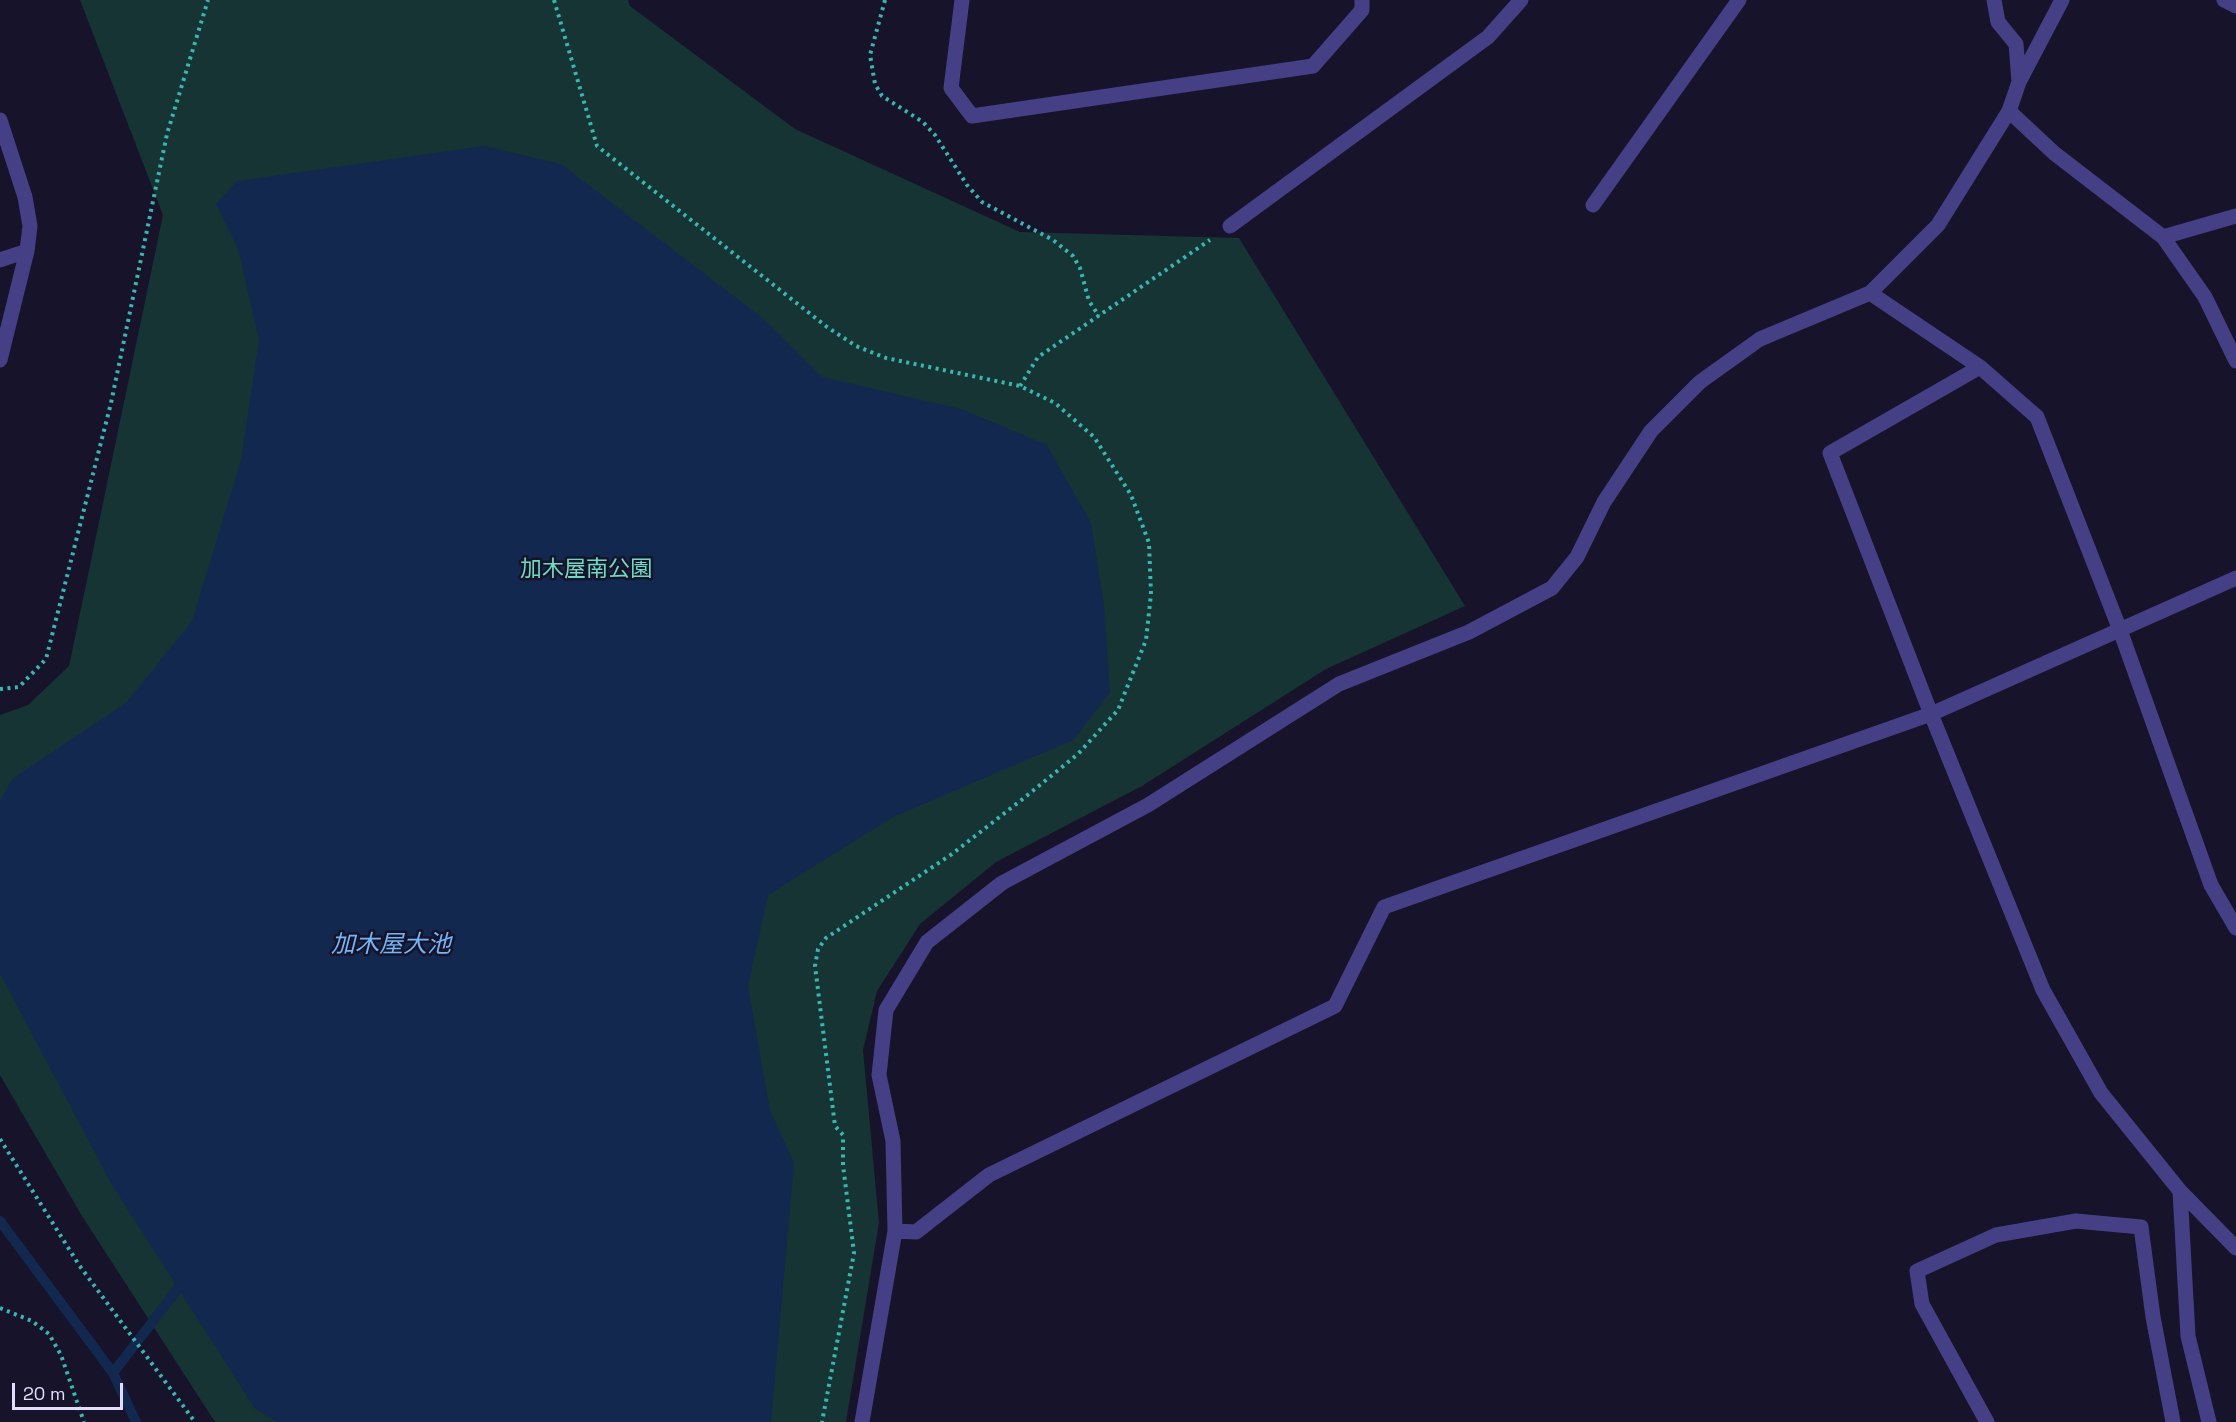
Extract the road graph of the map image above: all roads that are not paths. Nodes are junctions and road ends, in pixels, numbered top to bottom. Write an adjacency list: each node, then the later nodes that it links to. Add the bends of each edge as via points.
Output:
1 (962, 0): 2 (street, via 951,88 972,116 1313,66 1362,10)
2 (1362, 0)
3 (1521, 0): 14 (street, via 1488,37)
4 (1739, 0): 12 (street)
5 (1994, 0): 9 (street, via 1998,22 2016,44)
6 (2062, 0): 9 (street)
7 (2224, 0): 8 (street)
8 (2236, 6)
9 (2019, 82): 10 (street)
10 (2009, 111): 15 (street, via 2054,153); 18 (street, via 1938,225)
11 (0, 120): 16 (street, via 26,197 30,226)
12 (1593, 205)
13 (2236, 216): 15 (street)
14 (1230, 226)
15 (2163, 237): 20 (street, via 2205,297)
16 (27, 251): 17 (street); 19 (street)
17 (0, 260)
18 (1870, 293): 21 (street); 27 (street, via 1760,339 1700,382 1651,431 1604,502 1577,557 1552,588 1469,632 1339,684 1148,805 1002,883 927,942 886,1010 879,1075 893,1141)
19 (0, 360)
20 (2236, 361)
21 (1980, 367): 23 (street, via 2037,417); 24 (street, via 1830,453)
22 (2236, 578): 23 (street)
23 (2120, 630): 24 (street); 25 (street, via 2211,885)
24 (1931, 714): 26 (street, via 2043,990 2101,1093); 27 (street, via 1384,908 1335,1006 989,1175 916,1232)
25 (2236, 928)
26 (2180, 1191): 28 (street); 32 (street, via 2188,1336)
27 (895, 1231): 29 (street)
28 (2236, 1248)
29 (862, 1422)
30 (1987, 1422): 31 (street, via 1922,1304 1917,1270 1996,1235 2076,1221 2141,1227)
31 (2173, 1422)
32 (2209, 1422)

